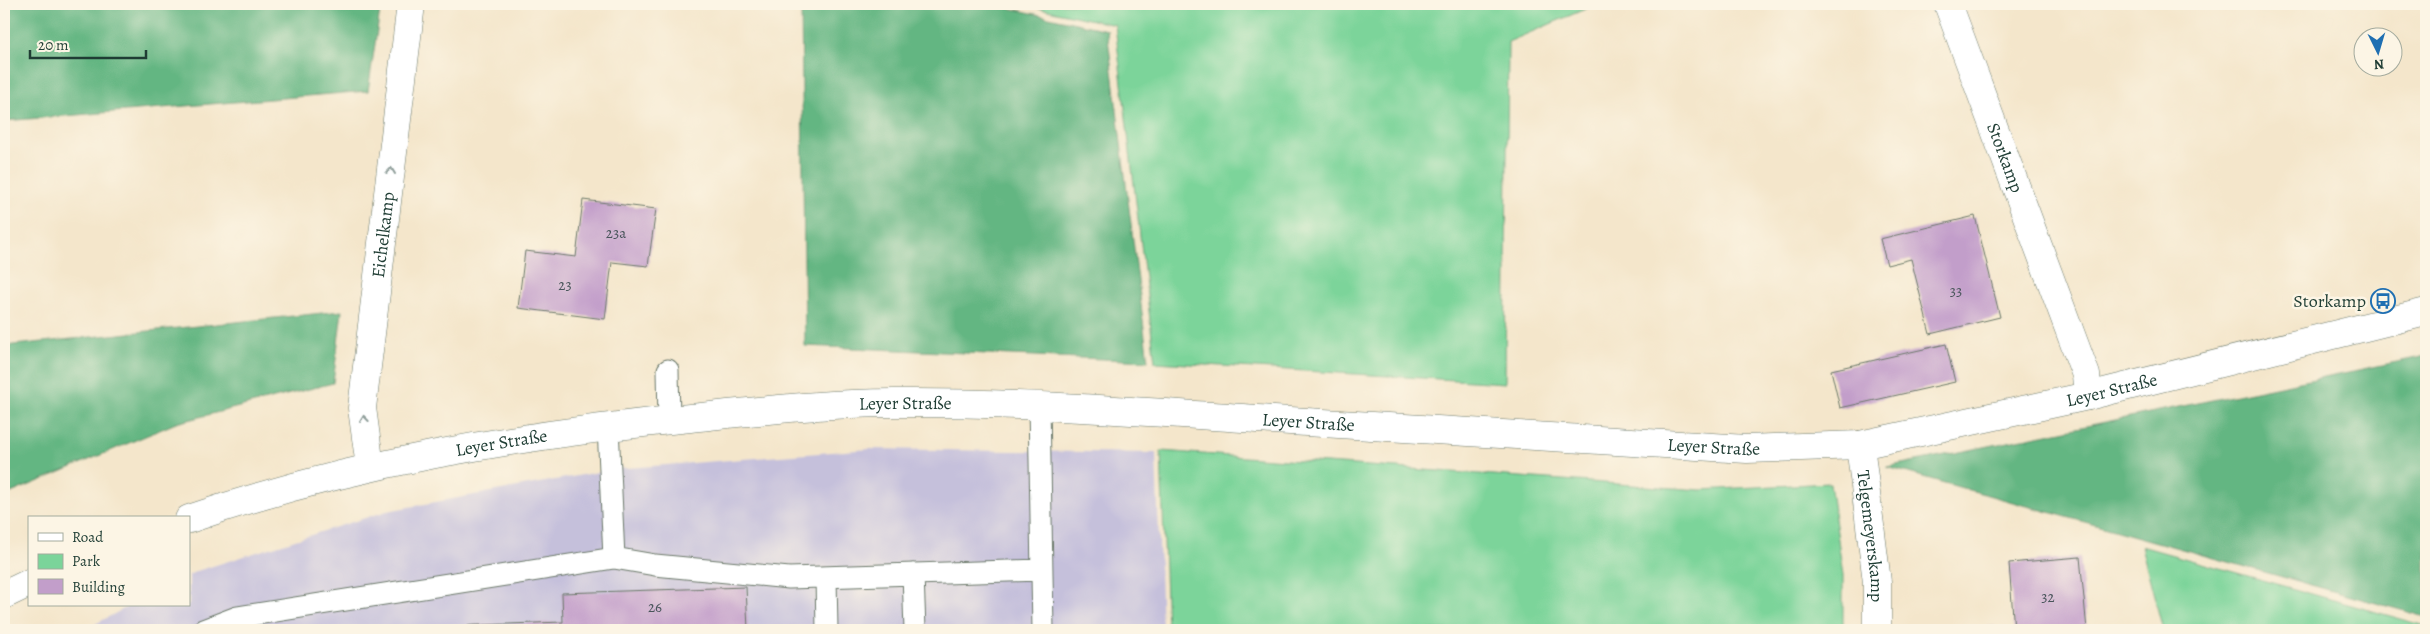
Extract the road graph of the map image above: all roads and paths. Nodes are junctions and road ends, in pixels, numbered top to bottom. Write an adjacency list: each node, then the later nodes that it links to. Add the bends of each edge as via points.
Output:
1 (411, 4): 10 (street, Eichelkamp, one-way to 1, via 362,408)
2 (1948, 4): 5 (street, Storkamp, via 2086,375)
3 (2426, 312): 5 (street, Leyer Straße)
4 (668, 370): 7 (lane)
5 (2088, 396): 9 (street, Leyer Straße)
6 (1039, 405): 7 (street, Leyer Straße, via 892,403 767,410); 9 (street, Leyer Straße, via 1746,449); 13 (lane)
7 (669, 420): 8 (street, Leyer Straße)
8 (608, 426): 10 (street, Leyer Straße, via 477,445); 12 (lane)
9 (1860, 445): 22 (street, Telgemeyerskamp, via 1877,582)
10 (370, 467): 11 (street, Leyer Straße, via 243,500)
11 (190, 519)
12 (614, 558): 15 (lane, via 788,578); 18 (lane, via 237,617)
13 (1042, 570): 14 (lane); 21 (lane)
14 (913, 574): 15 (lane); 20 (lane)
15 (826, 577): 19 (lane)
16 (28, 583): 17 (street)
17 (4, 595)
18 (203, 630)
19 (827, 630)
20 (915, 630)
21 (1043, 630)
22 (1877, 630)

